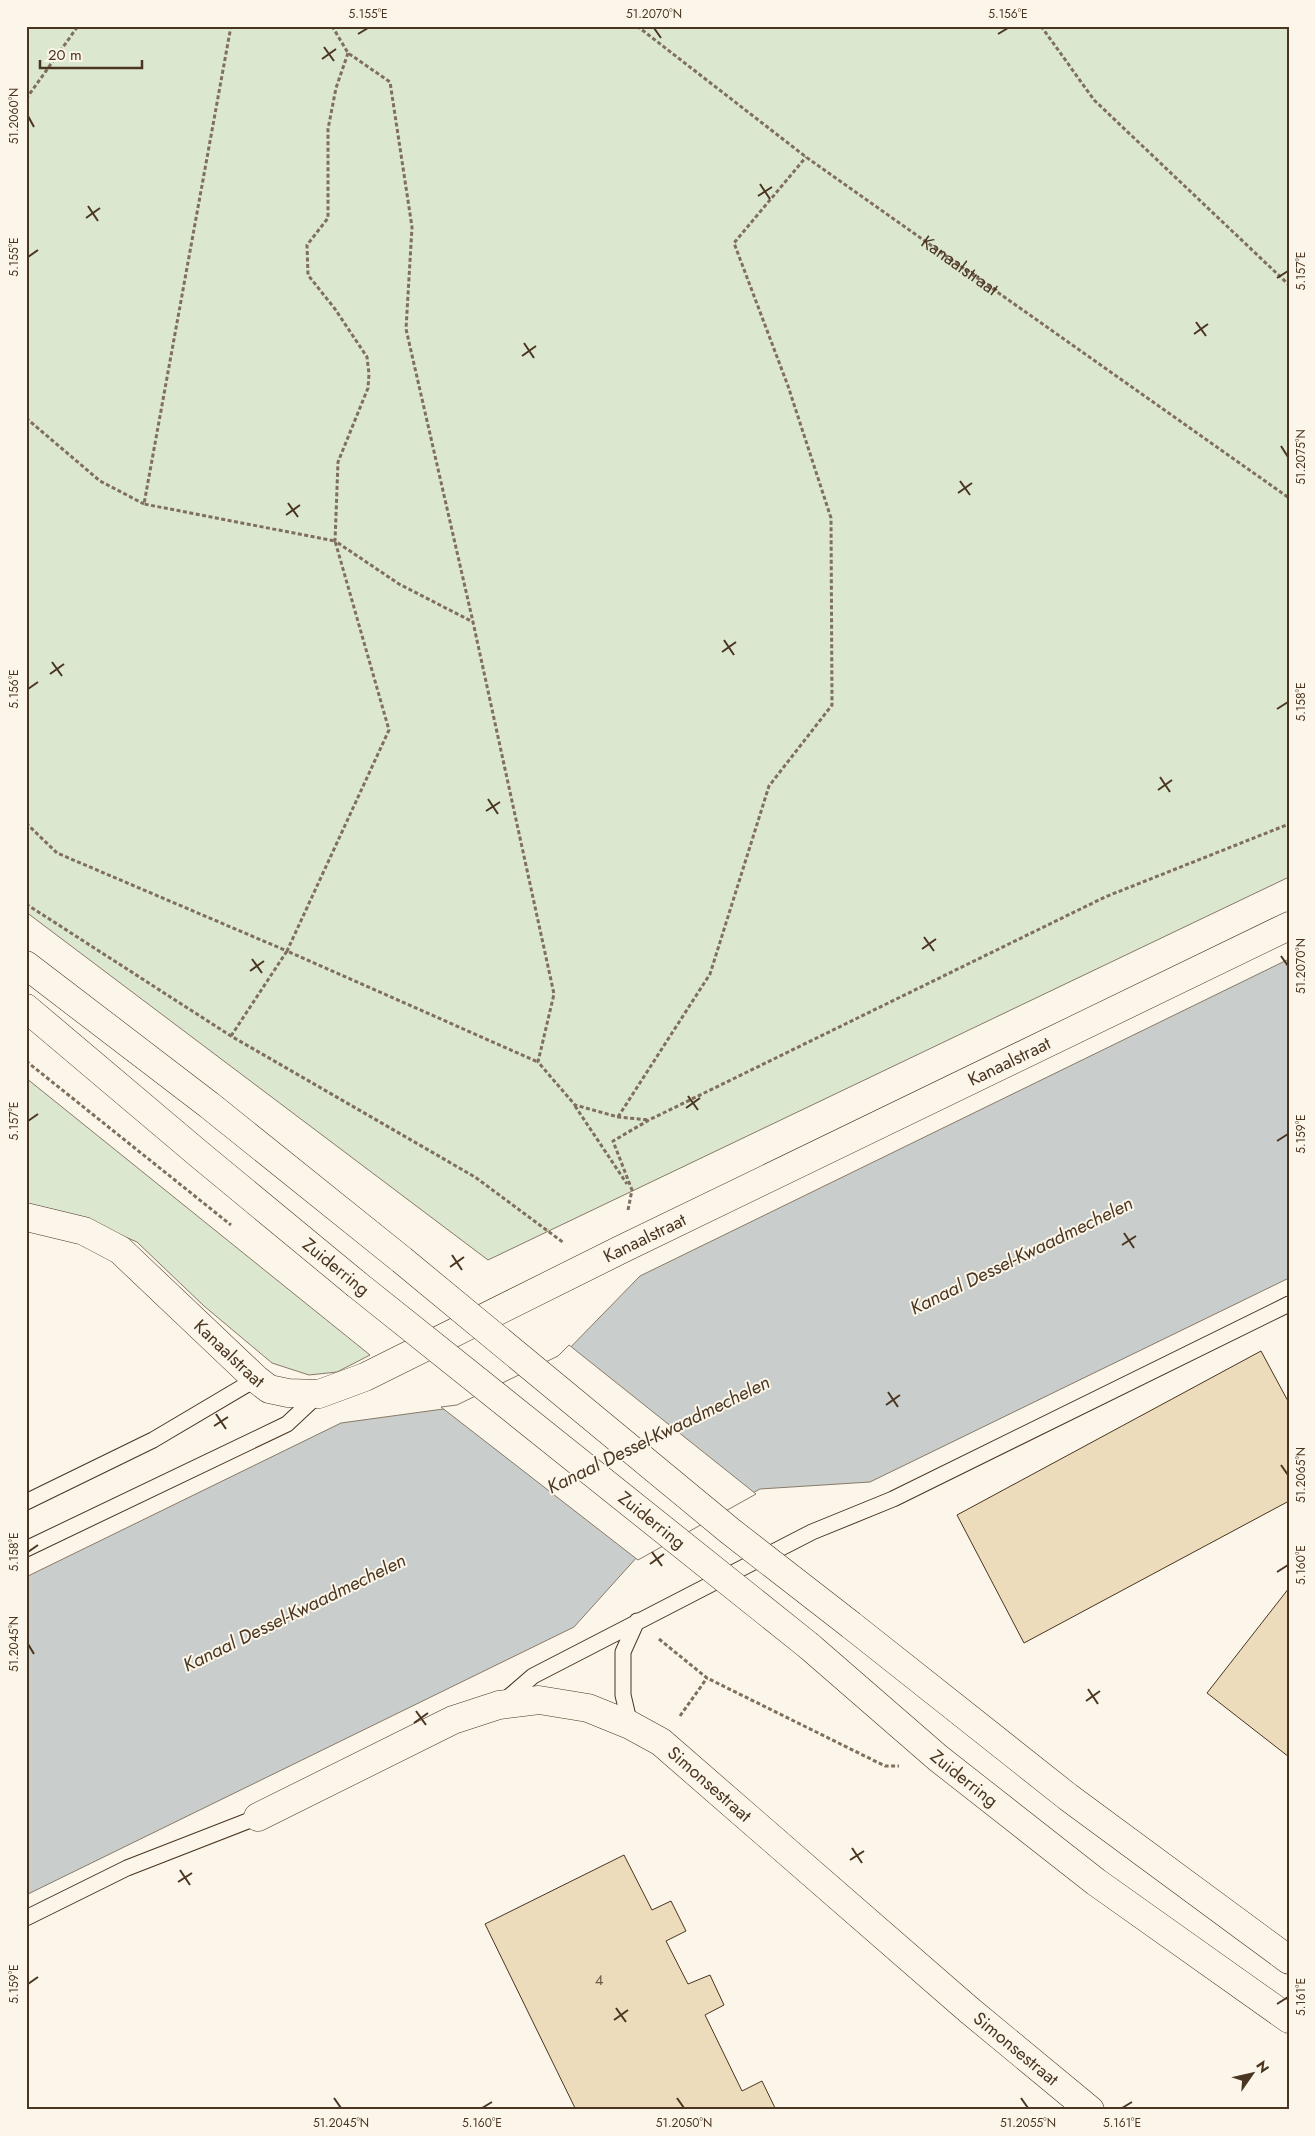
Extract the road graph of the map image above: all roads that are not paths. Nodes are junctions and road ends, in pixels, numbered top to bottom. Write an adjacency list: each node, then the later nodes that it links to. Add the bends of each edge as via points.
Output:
1 (1289, 926): 7 (main road, Kanaalstraat, via 365,1377)
2 (26, 965): 15 (main road, bridge, via 209,1105 730,1530 1068,1797)
3 (26, 1008): 16 (main road, Zuiderring, bridge, via 356,1283 809,1646 938,1758 1089,1876)
4 (26, 1217): 6 (main road, Kanaalstraat, via 84,1231 120,1250)
5 (1289, 1304): 10 (lane, via 893,1500 812,1532)
6 (256, 1379): 7 (main road, Kanaalstraat, via 269,1389); 8 (lane, via 153,1440)
7 (320, 1394): 9 (lane, via 287,1424)
8 (26, 1502)
9 (26, 1550)
10 (637, 1621): 11 (lane, via 533,1676); 12 (lane, via 623,1652 623,1695)
11 (499, 1705): 12 (main road, Simonsestraat, via 539,1700 588,1708); 13 (main road, Simonsestraat, via 453,1720)
12 (630, 1725): 17 (main road, Simonsestraat, via 661,1742 969,2010)
13 (258, 1817): 14 (lane, via 127,1868)
14 (26, 1918)
15 (1289, 1960)
16 (1289, 2019)
17 (1090, 2110)

